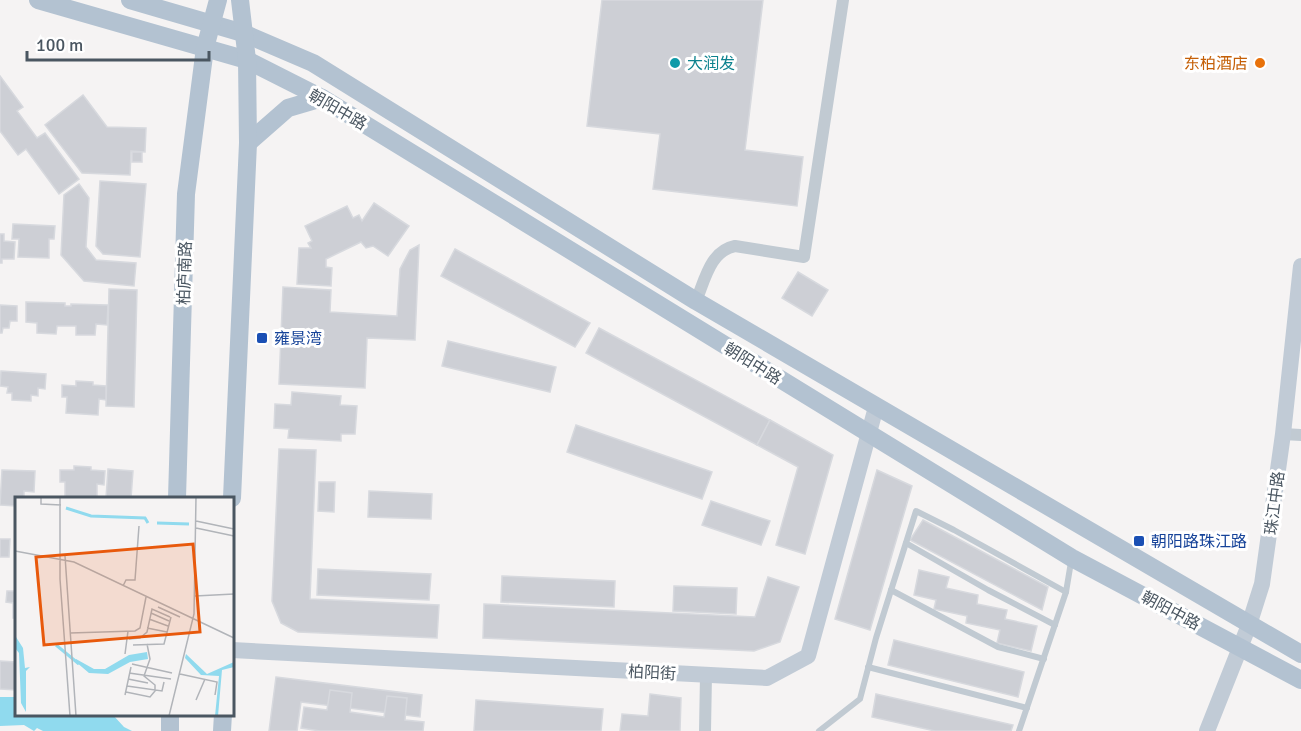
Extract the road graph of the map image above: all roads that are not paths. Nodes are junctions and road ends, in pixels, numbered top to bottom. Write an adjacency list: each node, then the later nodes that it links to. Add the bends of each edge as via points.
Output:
1 (38, 0): 8 (main road, 朝阳中路)
2 (130, 0): 6 (main road, 朝阳中路)
3 (218, 0): 6 (main road, 柏庐南路)
4 (240, 0): 7 (main road)
5 (843, 0): 13 (street, via 804,257 735,246 725,248 715,256)
6 (212, 23): 7 (main road, 朝阳中路); 8 (main road, 柏庐南路)
7 (243, 33): 9 (main road); 13 (main road, 朝阳中路, via 313,63)
8 (205, 48): 9 (main road, 朝阳中路); 18 (main road, 柏庐南路, via 186,194)
9 (247, 60): 10 (main road, 朝阳中路); 11 (main road)
10 (322, 98): 11 (main road, via 288,108); 15 (main road, 朝阳中路)
11 (248, 143): 19 (main road)
12 (1301, 266): 16 (street, 珠江中路)
13 (696, 301): 14 (main road, 朝阳中路)
14 (876, 407): 15 (street, 柏阳街); 25 (main road, 朝阳中路)
15 (869, 434): 21 (main road, 朝阳中路); 31 (street, 柏阳街, via 808,656 767,678)
16 (1283, 434): 17 (street); 25 (street, 珠江中路, via 1262,584)
17 (1301, 435)
18 (177, 497)
19 (232, 497)
20 (906, 543): 22 (lane); 23 (lane, via 916,511); 24 (lane)
21 (1072, 558): 23 (lane); 26 (main road, 朝阳中路)
22 (891, 590): 29 (lane, via 998,647); 30 (lane)
23 (1066, 592): 24 (lane)
24 (1055, 625): 29 (lane)
25 (1249, 625): 26 (street, 珠江中路); 28 (main road, 朝阳中路)
26 (1241, 647): 32 (main road, 朝阳中路); 39 (street, 珠江中路)
27 (234, 650): 31 (street, 柏阳街)
28 (1301, 654)
29 (1044, 659): 33 (lane)
30 (868, 667): 33 (lane); 37 (lane, via 860,699)
31 (706, 675): 36 (street)
32 (1301, 680)
33 (1027, 708): 38 (lane)
34 (223, 716): 35 (main road)
35 (222, 731)
36 (705, 731)
37 (819, 731)
38 (1019, 731)
39 (1207, 731)

